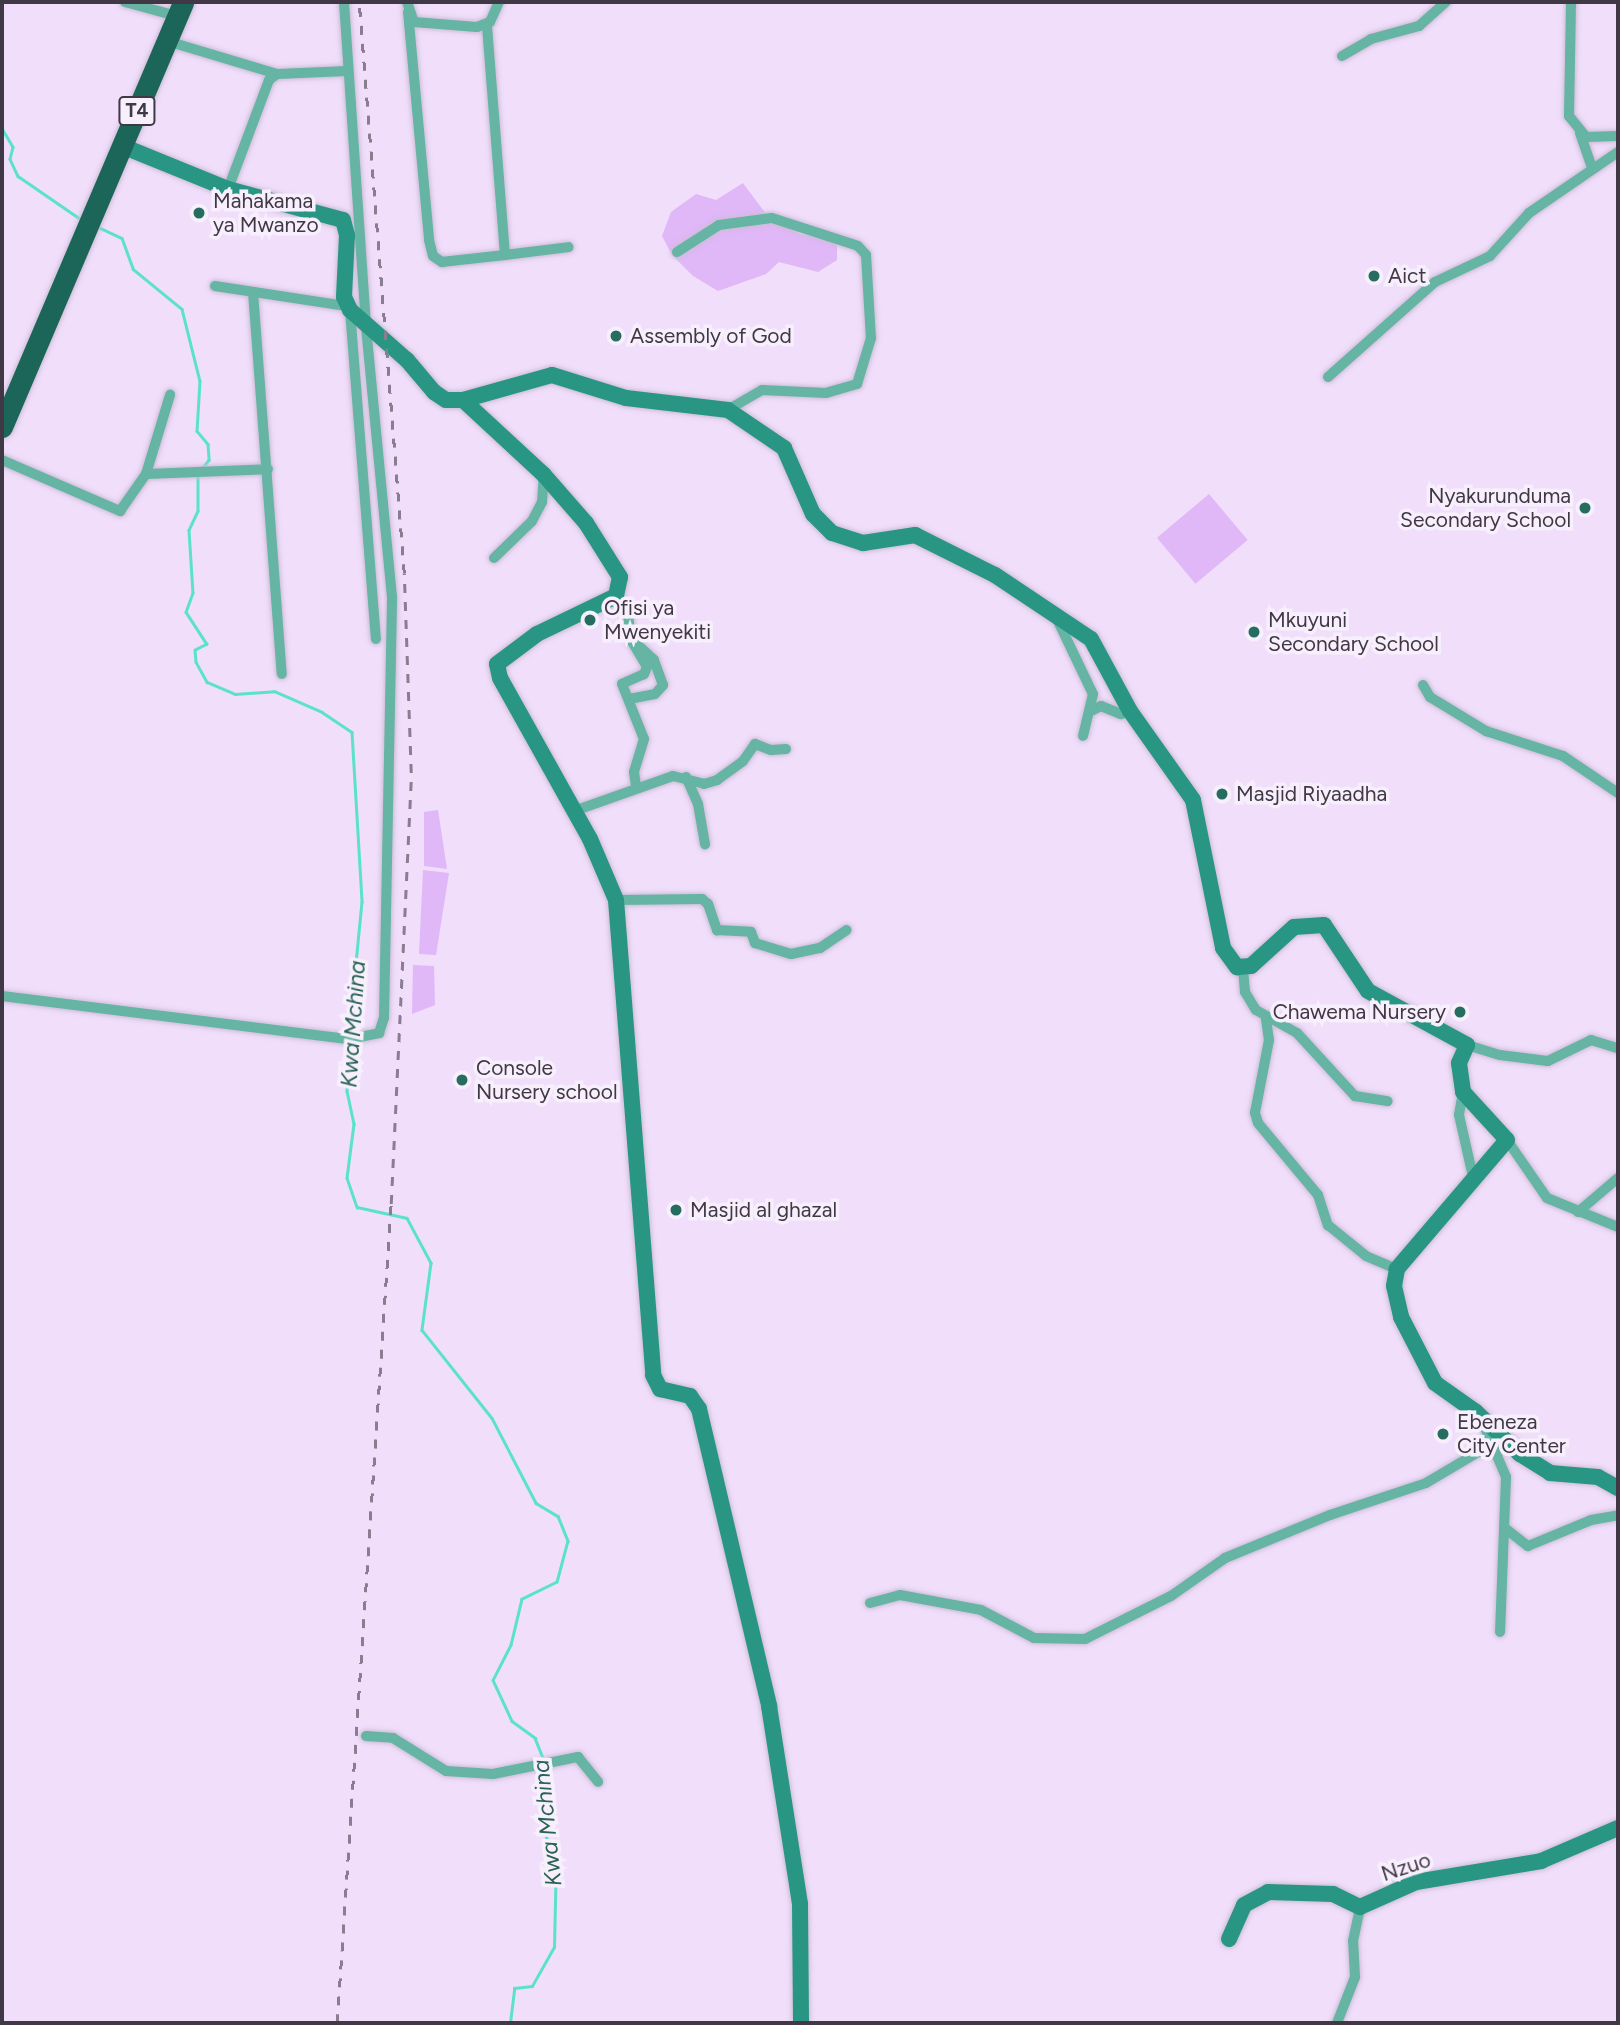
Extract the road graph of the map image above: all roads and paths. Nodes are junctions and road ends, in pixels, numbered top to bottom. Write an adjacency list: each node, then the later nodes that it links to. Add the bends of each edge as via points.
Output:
1 (125, 2): 7 (street)
2 (344, 2): 11 (street)
3 (499, 2): 8 (street)
4 (1446, 2): 10 (street, via 1419,26 1371,39)
5 (1571, 2): 13 (street, via 1567,108)
6 (407, 7): 8 (street, via 414,22); 21 (street, via 433,256 442,262)
7 (180, 9): 9 (highway, T4)
8 (487, 26): 21 (street)
9 (167, 41): 12 (street); 15 (highway, T4)
10 (1342, 56)
11 (348, 71): 12 (street); 25 (street)
12 (277, 74): 18 (street, via 267,84)
13 (1580, 133): 14 (street, via 1596,139); 17 (street)
14 (1618, 136)
15 (122, 145): 18 (street); 30 (highway, T4)
16 (1618, 152): 17 (street)
17 (1592, 168): 26 (street, via 1529,214 1490,256 1435,282)
18 (228, 189): 24 (street, via 343,220)
19 (569, 247): 21 (street)
20 (677, 252): 29 (street, via 719,225 772,219 858,246 866,255 871,338 859,382 826,393 762,390)
21 (505, 255)
22 (215, 286): 23 (street)
23 (253, 292): 24 (street); 32 (street)
24 (348, 308): 25 (street); 39 (street)
25 (366, 326): 28 (street, via 407,360 434,392 446,400); 55 (street, via 393,650 384,1018 379,1033 349,1039)
26 (1328, 377)
27 (170, 395): 33 (street)
28 (463, 400): 29 (street, via 552,375 626,398); 34 (street)
29 (728, 410): 37 (street, via 784,448 813,514 832,533 863,543 915,535)
30 (2, 427)
31 (2, 460): 33 (street, via 120,511)
32 (268, 469): 33 (street); 40 (street, via 271,576)
33 (146, 474)
34 (544, 475): 35 (street, via 542,502 531,521); 36 (street, via 586,523 615,568 621,584)
35 (494, 558)
36 (616, 596): 38 (street, via 628,613); 50 (street, via 537,634 496,664)
37 (1052, 610): 43 (street, via 1085,671); 44 (street, via 1091,639)
38 (631, 635): 42 (street, via 647,669 624,681); 42 (street, via 654,660 663,685 655,694)
39 (376, 639)
40 (282, 674)
41 (1423, 685): 49 (street, via 1430,697 1486,731 1563,756)
42 (629, 699): 48 (street, via 645,745 635,767)
43 (1093, 710): 44 (street, via 1101,706 1121,714); 45 (street)
44 (1130, 711): 54 (street, via 1193,800 1223,948)
45 (1083, 736)
46 (786, 749): 47 (street, via 755,744 743,761 717,780 704,784)
47 (686, 777): 48 (street); 51 (street, via 701,814)
48 (636, 786): 50 (street)
49 (1618, 793)
50 (574, 811): 52 (street)
51 (705, 844)
52 (616, 900): 53 (street, via 702,899 717,930 751,932 755,943 791,954 820,948); 79 (street, via 653,1375 660,1389 690,1396 699,1409 769,1706 800,1904)
53 (847, 930)
54 (1243, 969): 56 (street, via 1245,992); 57 (street, via 1294,927 1324,925 1368,991)
55 (2, 996)
56 (1266, 1019): 60 (street, via 1297,1033 1355,1096); 66 (street, via 1269,1040 1255,1113 1261,1130 1318,1195 1335,1232 1366,1256)
57 (1467, 1045): 58 (street, via 1548,1061 1591,1040); 59 (street, via 1459,1063)
58 (1618, 1048)
59 (1463, 1092): 61 (street); 63 (street, via 1459,1115)
60 (1388, 1101)
61 (1507, 1140): 63 (street); 64 (street, via 1541,1192)
62 (1618, 1178): 64 (street)
63 (1475, 1181): 66 (street)
64 (1578, 1212): 65 (street)
65 (1618, 1227)
66 (1398, 1269): 67 (street, via 1395,1297 1430,1376)
67 (1483, 1420): 68 (street); 69 (street, via 1520,1454 1550,1472 1598,1477)
68 (1492, 1444): 71 (street, via 1506,1477); 72 (street, via 1426,1483 1330,1515 1225,1558 1171,1596 1084,1639 1034,1637 981,1610 900,1595)
69 (1618, 1488)
70 (1618, 1515): 71 (street, via 1598,1517 1528,1546)
71 (1506, 1529): 73 (street)
72 (870, 1603)
73 (1500, 1632)
74 (366, 1736): 75 (street, via 393,1738 446,1771 493,1774 578,1757)
75 (598, 1782)
76 (1618, 1828): 77 (street, Nzuo, via 1541,1861 1416,1882)
77 (1360, 1907): 78 (street, via 1333,1894 1268,1892 1244,1905); 80 (street, via 1353,1941 1355,1977)
78 (1229, 1938)
79 (801, 2023)
80 (1337, 2023)

